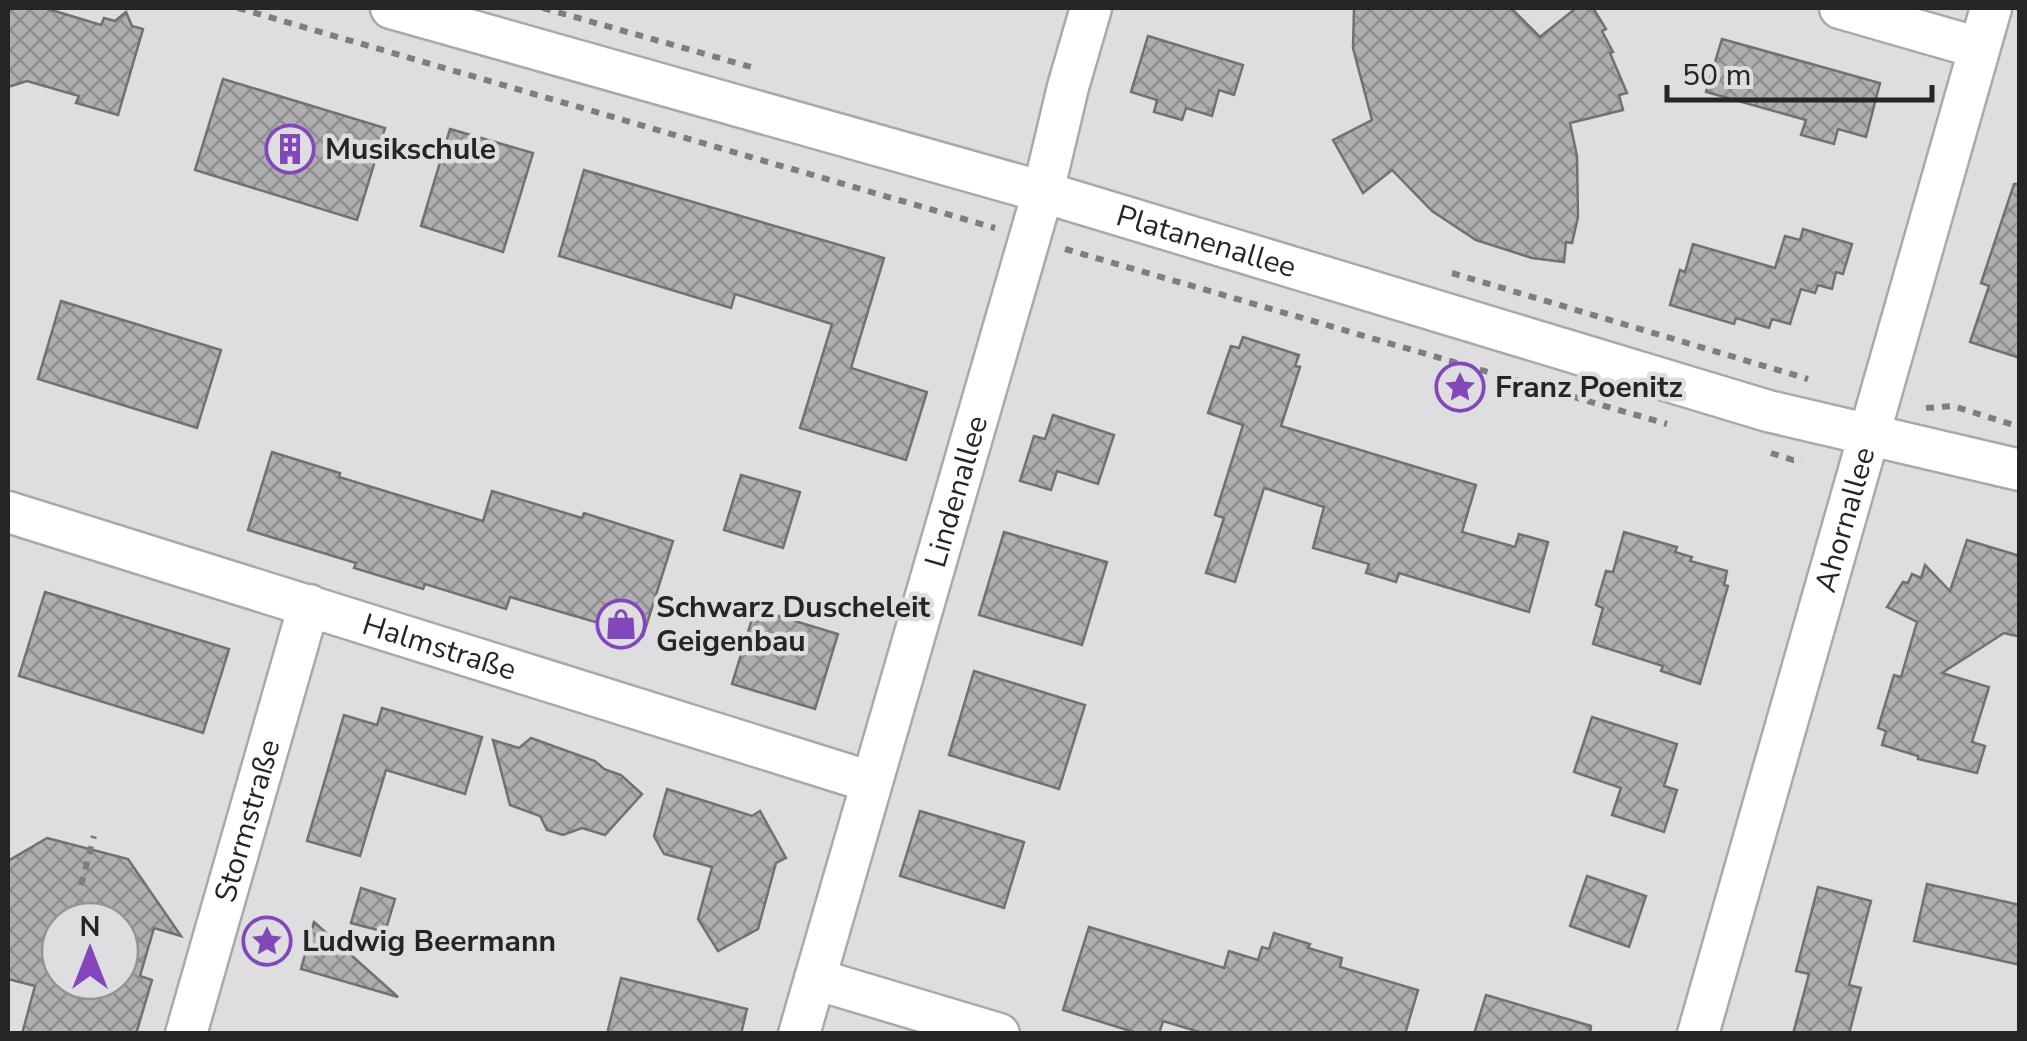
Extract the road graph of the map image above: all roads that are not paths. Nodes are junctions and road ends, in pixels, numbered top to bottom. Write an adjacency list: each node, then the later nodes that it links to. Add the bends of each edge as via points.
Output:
1 (391, 8): 6 (street, Platanenallee)
2 (1091, 8): 6 (street, Lindenallee)
3 (1840, 8): 5 (street)
4 (1992, 8): 5 (street, Ahornallee)
5 (1979, 48): 7 (street, Ahornallee)
6 (1043, 192): 7 (street, Platanenallee); 11 (street, Lindenallee)
7 (1868, 437): 8 (street, Platanenallee); 16 (street, Ahornallee)
8 (2020, 470)
9 (8, 512): 10 (street, Halmstraße)
10 (309, 605): 11 (street, Halmstraße); 13 (street, Stormstraße)
11 (871, 782): 12 (street, Lindenallee)
12 (815, 980): 14 (street, Lindenallee); 15 (street)
13 (186, 1034)
14 (799, 1034)
15 (999, 1034)
16 (1698, 1034)

